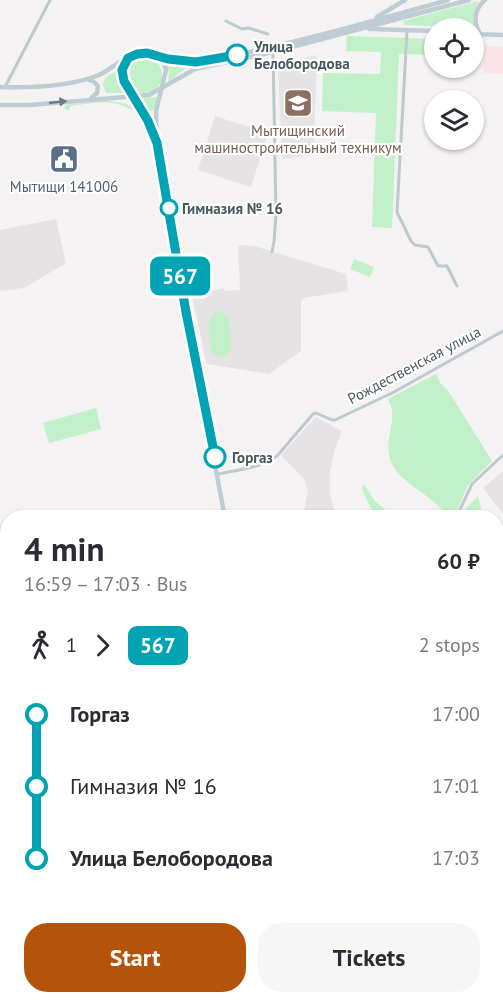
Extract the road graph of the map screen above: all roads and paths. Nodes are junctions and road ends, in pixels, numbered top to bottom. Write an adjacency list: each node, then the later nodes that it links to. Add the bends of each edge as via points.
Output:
1 (50, 0): 19 (street)
2 (405, 0): 7 (main road)
3 (448, 0): 7 (main road)
4 (469, 0): 9 (main road)
5 (485, 0): 6 (main road)
6 (475, 18)
7 (373, 20): 16 (main road, via 211,60 183,62)
8 (226, 21): 12 (street)
9 (364, 29): 10 (main road); 15 (main road)
10 (408, 29): 11 (main road); 26 (street, via 397,212 411,241 428,247 438,266 447,266)
11 (424, 30)
12 (268, 34)
13 (484, 34): 14 (main road)
14 (503, 35)
15 (273, 52): 20 (main road, via 195,69); 25 (street, via 276,215)
16 (155, 55): 17 (main road); 20 (main road, via 163,60 166,70)
17 (128, 58): 18 (main road); 21 (main road, via 122,75)
18 (86, 79): 19 (main road); 22 (main road, via 98,86)
19 (3, 87)
20 (162, 88): 21 (main road); 24 (main road, via 156,111)
21 (133, 96): 22 (main road); 24 (main road)
22 (89, 99): 23 (main road, one-way to 22)
23 (0, 105)
24 (157, 143): 29 (main road)
25 (272, 252)
26 (458, 286)
27 (503, 331): 29 (street, Рождественская улица, via 335,420 313,414 270,460)
28 (503, 455): 31 (street, via 472,484)
29 (218, 474): 30 (main road)
30 (224, 510)
31 (460, 510)

